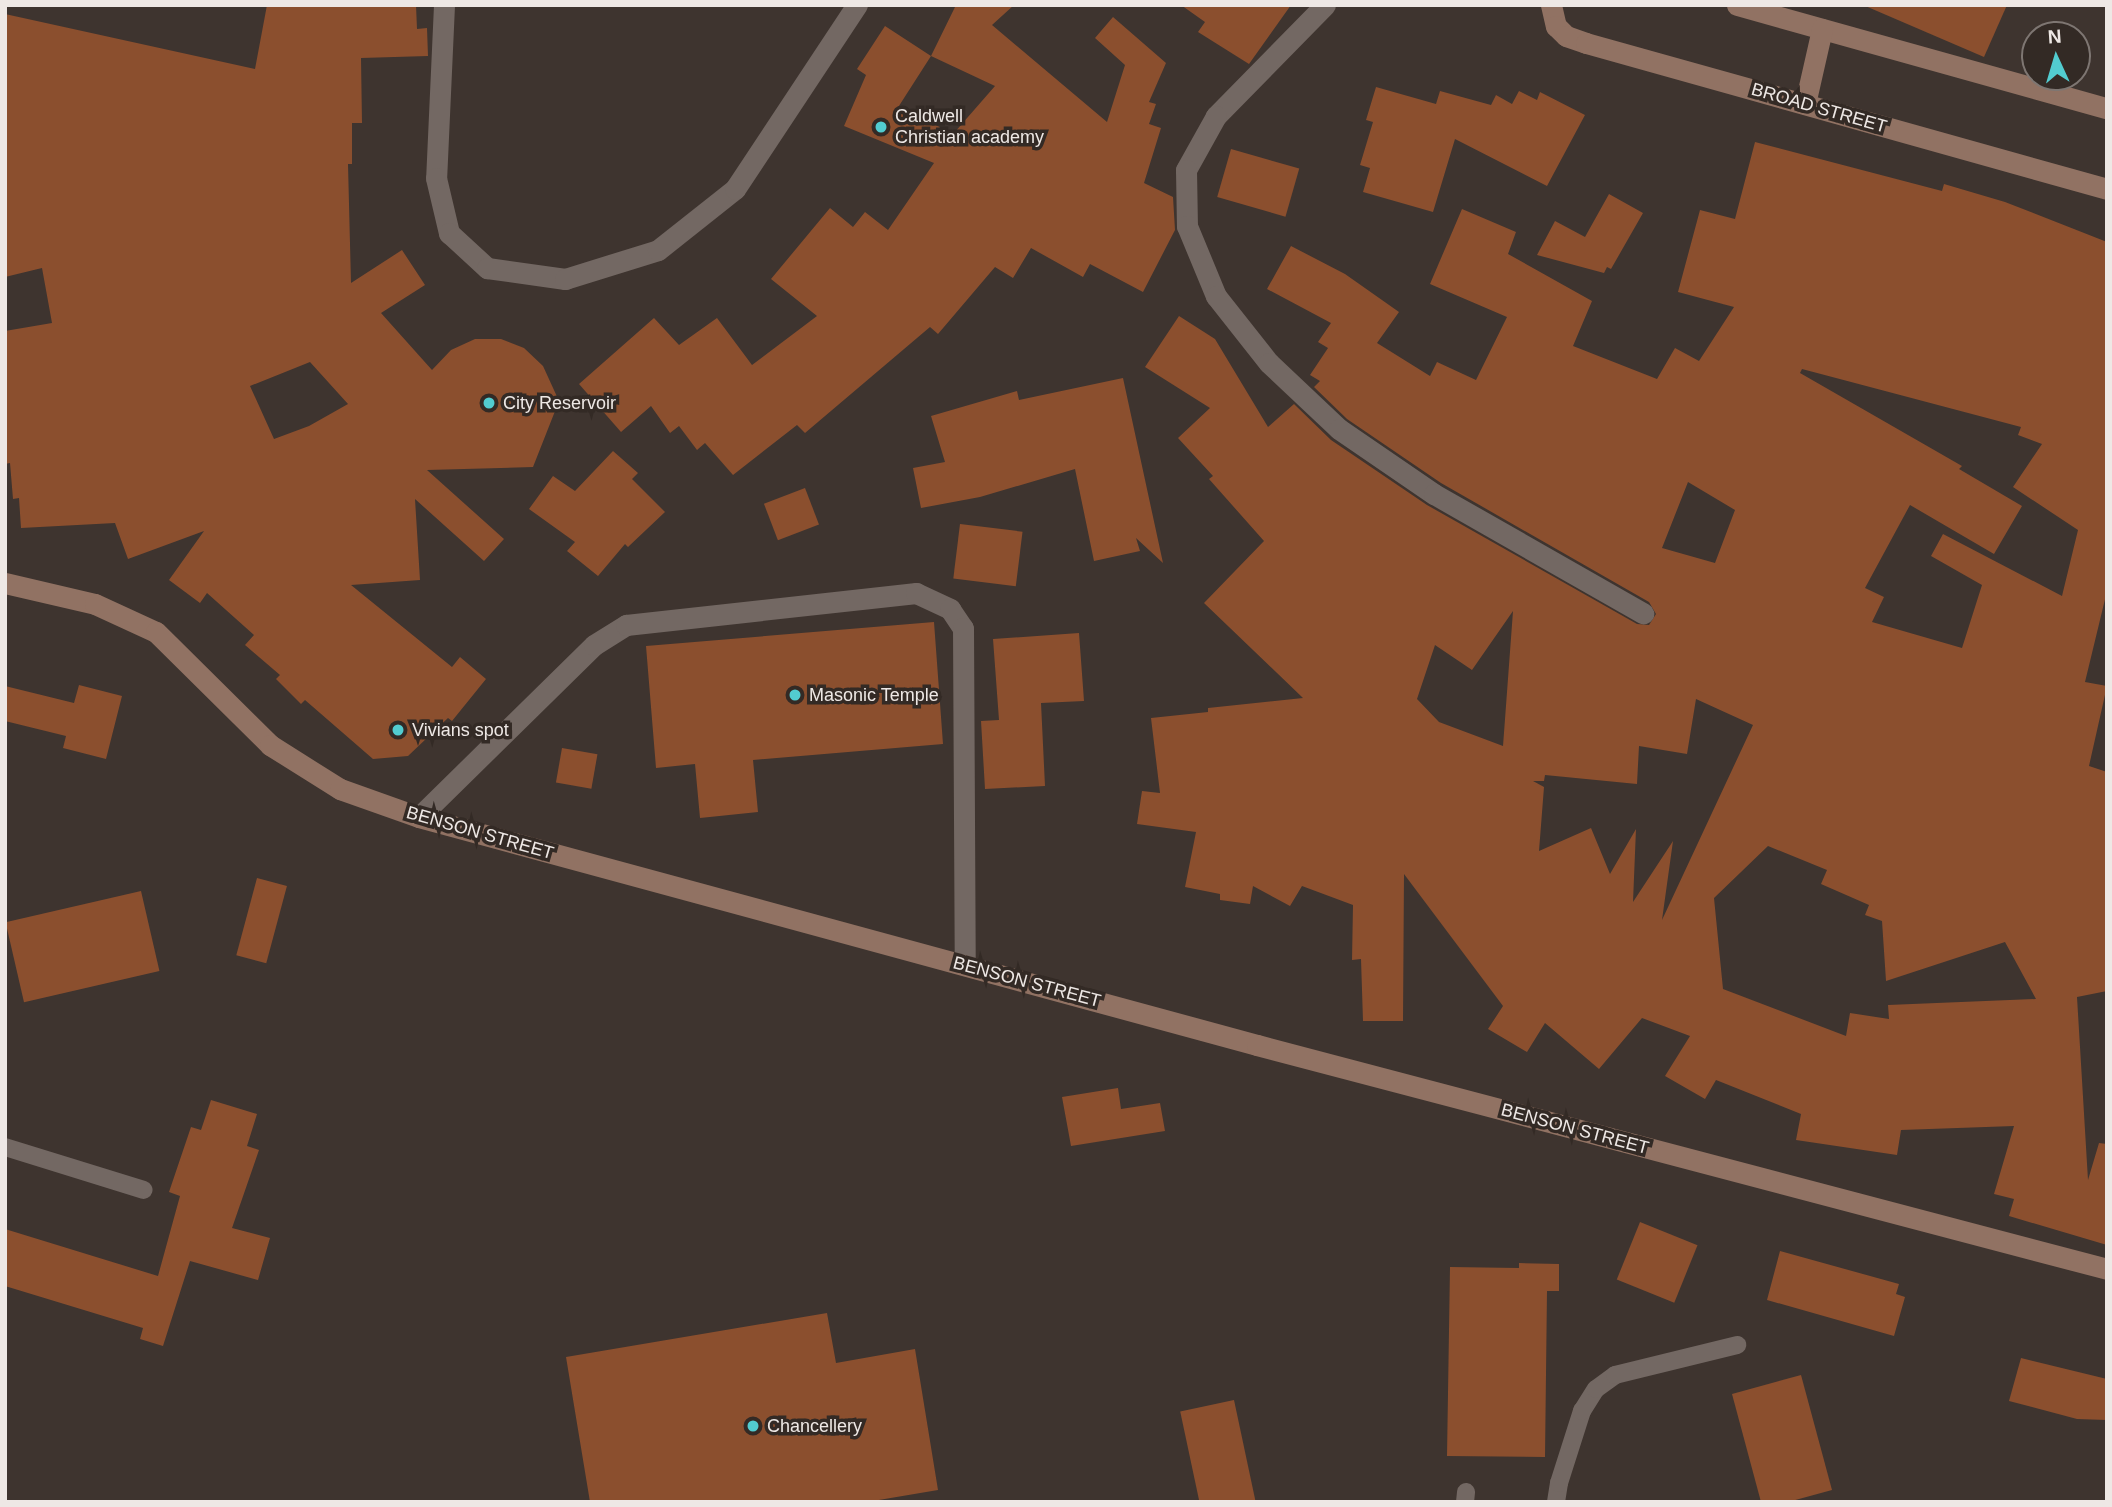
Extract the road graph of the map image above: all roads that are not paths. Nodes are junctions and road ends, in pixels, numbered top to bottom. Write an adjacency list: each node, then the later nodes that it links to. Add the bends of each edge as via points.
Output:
1 (444, 5): 2 (street, via 436,178 449,233 487,268 565,278 658,250 735,188)
2 (857, 5)
3 (1325, 5): 11 (street, via 1216,116 1186,170 1187,226 1216,296 1269,363 1339,429 1434,494)
4 (1551, 5): 7 (street, BROAD STREET, via 1556,26 1566,36)
5 (1737, 5): 6 (street)
6 (1822, 29): 7 (street); 8 (street)
7 (1805, 104): 9 (street, BROAD STREET)
8 (2107, 108)
9 (2107, 189)
10 (5, 583): 12 (street, BENSON STREET, via 95,604 156,632 270,745 340,789)
11 (1643, 613)
12 (419, 817): 13 (street, BENSON STREET); 13 (street, via 594,645 626,625 916,593 950,609 963,628)
13 (965, 965): 16 (street, BENSON STREET)
14 (5, 1147): 15 (lane)
15 (144, 1190)
16 (2107, 1269)
17 (1737, 1345): 18 (lane, via 1615,1375 1596,1389 1583,1411)
18 (1556, 1502)

